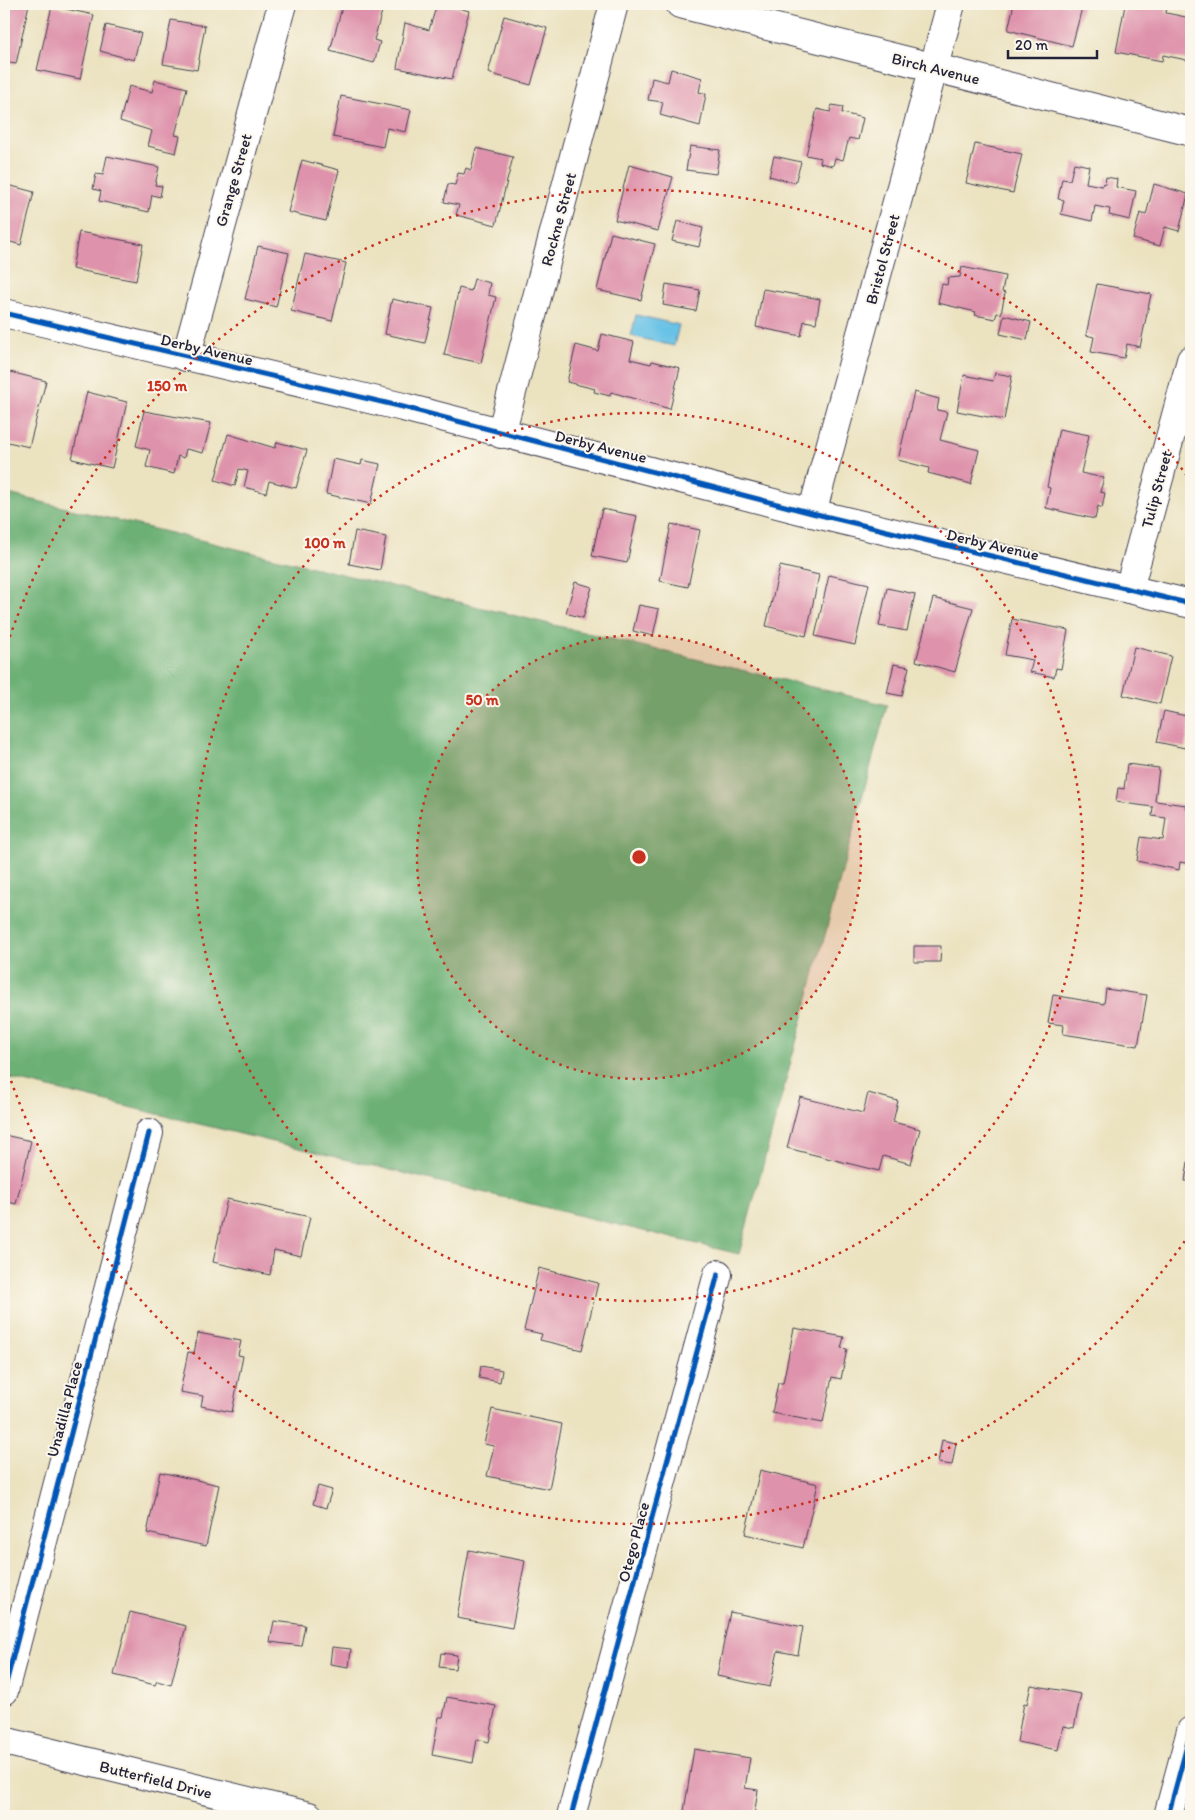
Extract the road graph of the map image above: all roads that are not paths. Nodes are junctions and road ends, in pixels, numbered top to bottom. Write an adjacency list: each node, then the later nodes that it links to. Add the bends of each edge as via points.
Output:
1 (282, 4): 8 (street, Grange Street)
2 (614, 4): 10 (street, Rockne Street)
3 (680, 4): 5 (street, Birch Avenue)
4 (951, 4): 5 (street, Bristol Street)
5 (934, 68): 6 (street, Birch Avenue); 11 (street, Bristol Street)
6 (1191, 132)
7 (4, 313): 8 (street, Derby Avenue)
8 (186, 357): 10 (street, Derby Avenue, via 404,407)
9 (1191, 360): 12 (street, Tulip Street)
10 (501, 434): 11 (street, Derby Avenue)
11 (812, 513): 12 (street, Derby Avenue)
12 (1129, 589): 13 (street, Derby Avenue)
13 (1191, 604)
14 (149, 1133): 16 (street, Unadilla Place)
15 (718, 1274): 20 (street, Otego Place)
16 (4, 1691)
17 (1191, 1732): 21 (street)
18 (4, 1741): 19 (street, Butterfield Drive)
19 (309, 1816)
20 (572, 1816)
21 (1168, 1816)

